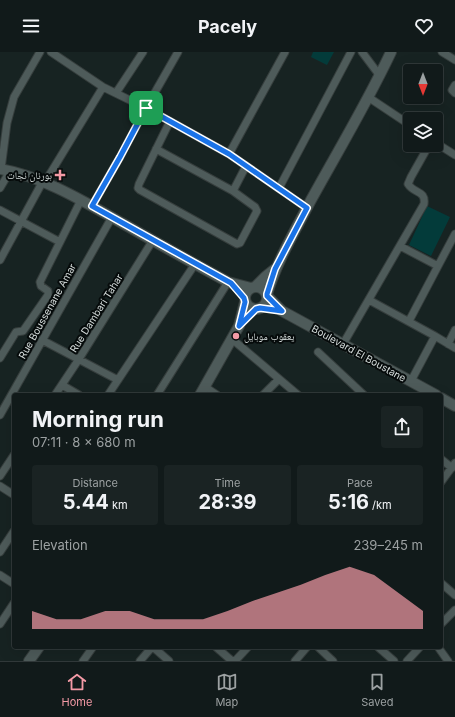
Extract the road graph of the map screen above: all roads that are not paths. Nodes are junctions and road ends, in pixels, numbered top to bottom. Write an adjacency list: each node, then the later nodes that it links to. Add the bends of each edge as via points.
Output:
1 (40, 52): 26 (street, via 14,97 6,123)
2 (51, 52): 13 (street)
3 (143, 52): 14 (street)
4 (178, 52): 17 (street)
5 (285, 52): 23 (street)
6 (351, 52): 29 (street)
7 (362, 52): 11 (street)
8 (391, 52): 11 (main road)
9 (442, 52): 10 (street)
10 (455, 60)
11 (380, 76): 16 (main road)
12 (455, 85): 15 (street, via 452,90)
13 (103, 87): 14 (street); 27 (street)
14 (116, 93): 17 (street)
15 (455, 94)
16 (368, 97): 18 (street); 33 (main road)
17 (146, 108): 19 (street); 32 (street)
18 (403, 120)
19 (170, 121): 21 (street); 23 (street)
20 (443, 147): 24 (street)
21 (156, 148): 30 (street); 30 (street, via 139,184 139,190 239,244 257,210)
22 (424, 152): 40 (street, via 408,184 422,194 424,204)
23 (229, 154): 25 (street)
24 (455, 155)
25 (246, 166): 29 (street); 30 (street)
26 (4, 170): 27 (main road); 28 (street)
27 (44, 182): 31 (main road); 36 (street)
28 (0, 188)
29 (279, 188): 33 (street)
30 (233, 191)
31 (81, 200): 32 (main road); 39 (street)
32 (92, 206): 35 (main road)
33 (307, 208): 44 (main road)
34 (0, 210): 36 (street)
35 (112, 217): 38 (main road); 57 (street, Rue Boussenane Amar)
36 (22, 221): 39 (street); 41 (street)
37 (455, 234): 43 (street)
38 (153, 240): 42 (main road); 63 (street, Rue Dambari Tahar)
39 (60, 242): 62 (street, via 40,284 48,291 48,295 23,331 16,332)
40 (400, 246): 43 (street); 49 (street)
41 (0, 260)
42 (195, 264): 45 (main road); 65 (street)
43 (438, 266): 52 (street)
44 (275, 269): 46 (main road); 47 (main road)
45 (230, 283): 46 (main road); 48 (main road); 73 (street)
46 (253, 287): 47 (main road, via 262,288); 48 (main road, via 245,294)
47 (267, 295): 50 (main road, via 267,302); 51 (main road)
48 (245, 300): 50 (main road, via 249,307); 53 (main road)
49 (369, 300): 52 (street); 58 (street)
50 (258, 309): 51 (main road); 53 (main road)
51 (282, 311): 58 (main road, Boulevard El Boustane)
52 (409, 321): 55 (street)
53 (239, 326): 56 (main road)
54 (455, 330): 59 (street)
55 (435, 336): 59 (street); 66 (street)
56 (232, 339): 64 (street); 68 (main road)
57 (42, 340): 63 (street); 69 (street, Rue Boussenane Amar)
58 (343, 344): 66 (main road, Boulevard El Boustane)
59 (448, 344): 60 (street)
60 (455, 348)
61 (318, 352): 76 (street)
62 (0, 358)
63 (79, 360): 65 (street); 67 (street, Rue Dambari Tahar)
64 (279, 379): 74 (street); 75 (street)
65 (118, 380): 72 (street)
66 (411, 382): 77 (main road, Boulevard El Boustane)
67 (62, 385): 70 (street, Rue Dambari Tahar); 71 (street)
68 (203, 391)
69 (12, 393)
70 (56, 393)
71 (76, 393)
72 (109, 393)
73 (158, 393)
74 (265, 393)
75 (293, 393)
76 (362, 393)
77 (432, 393)
78 (12, 394): 81 (street, Rue Boussenane Amar)
79 (443, 399): 80 (main road)
80 (455, 406)
81 (0, 415)
82 (12, 458): 85 (street)
83 (443, 460): 84 (street)
84 (453, 465): 86 (street)
85 (0, 476)
86 (443, 479)
87 (0, 486): 88 (street)
88 (12, 494)
89 (12, 534): 90 (street)
90 (0, 552)
91 (0, 575): 92 (street)
92 (12, 583)
93 (443, 584): 94 (street)
94 (455, 595)
95 (12, 606): 98 (street)
96 (455, 610): 97 (street)
97 (443, 622)
98 (0, 624)
99 (38, 649): 110 (main road)
100 (92, 649): 111 (street)
101 (150, 649): 112 (street)
102 (154, 649): 113 (street)
103 (218, 649): 114 (street)
104 (246, 649): 115 (street)
105 (305, 649): 116 (street)
106 (320, 649): 117 (street)
107 (380, 649): 118 (street)
108 (418, 649): 119 (street)
109 (439, 649): 120 (street)
110 (29, 661)
111 (83, 661)
112 (140, 661)
113 (169, 661)
114 (232, 661)
115 (235, 661)
116 (294, 661)
117 (333, 661)
118 (394, 661)
119 (407, 661)
120 (448, 661)

